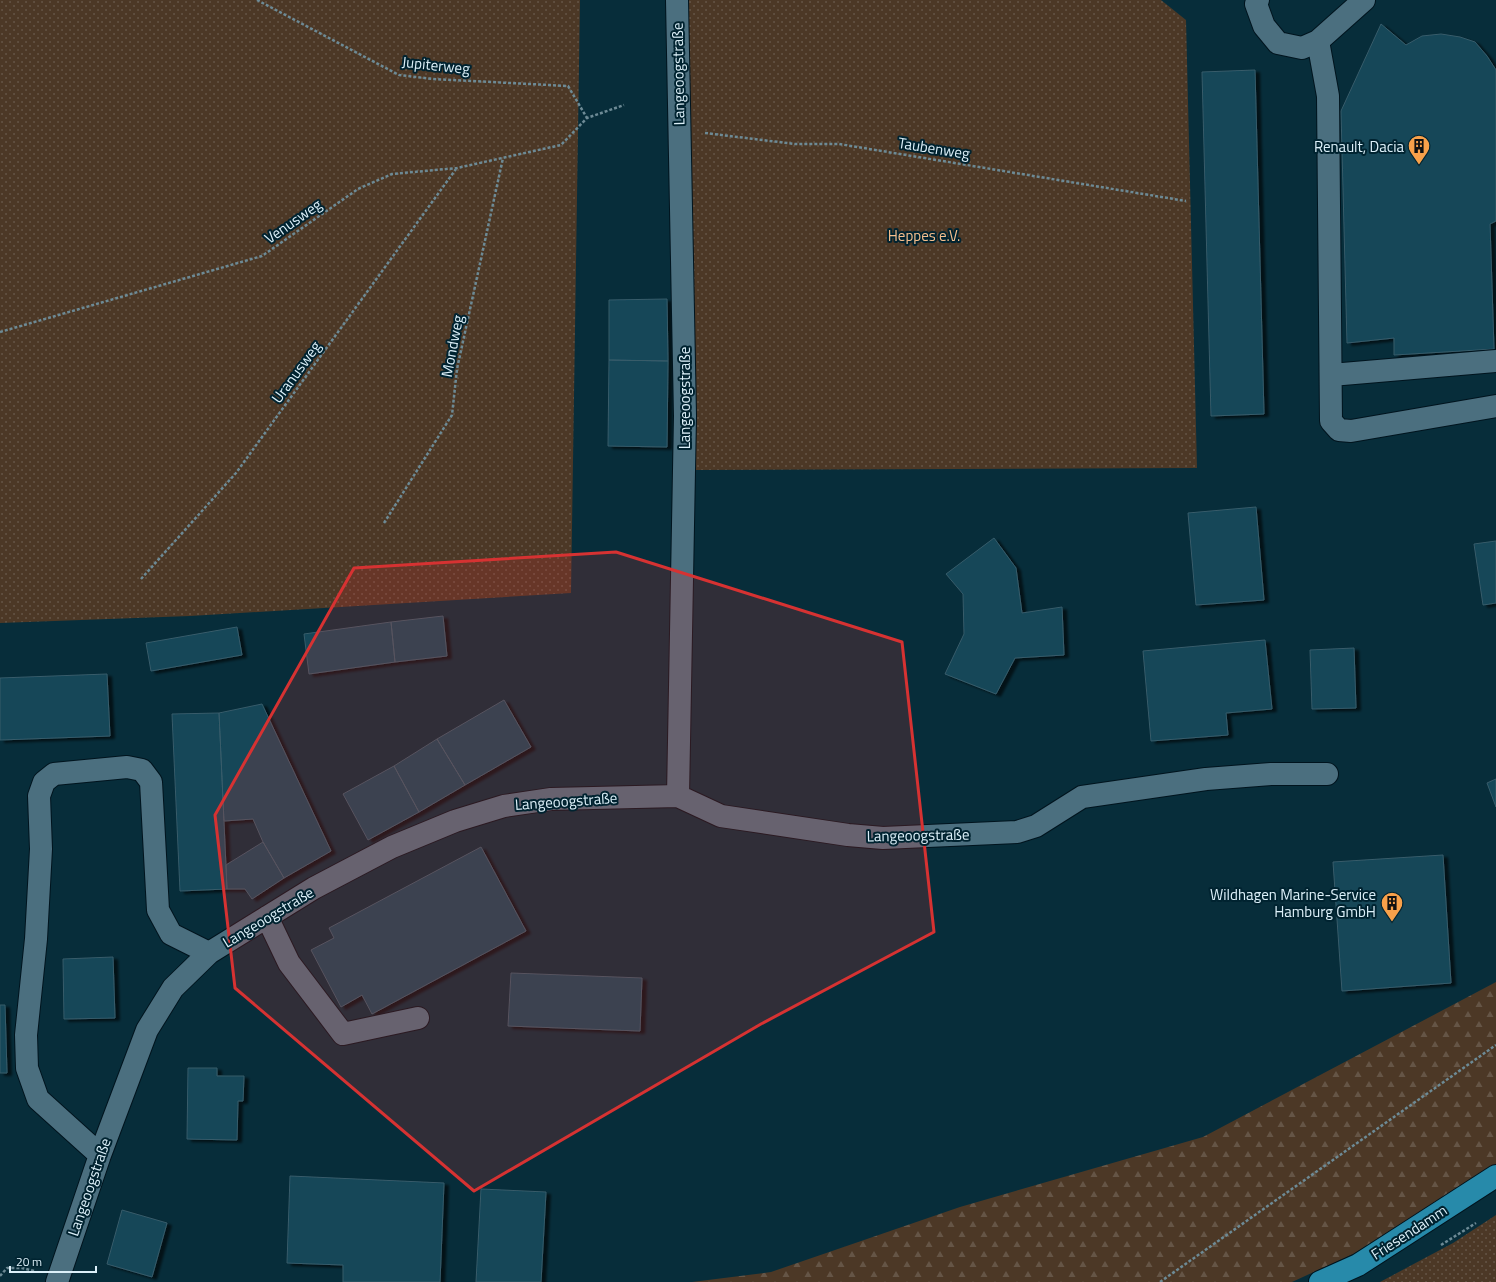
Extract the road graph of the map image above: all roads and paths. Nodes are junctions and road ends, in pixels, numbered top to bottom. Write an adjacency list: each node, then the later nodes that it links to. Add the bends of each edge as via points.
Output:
1 (257, 0): 7 (path, Jupiterweg, via 399,75 568,86)
2 (676, 0): 8 (street, Langeoogstraße)
3 (1258, 0): 5 (street, via 1256,4 1264,26 1278,43 1302,48)
4 (1364, 0): 5 (street)
5 (1318, 41): 14 (street, via 1328,96)
6 (624, 105): 7 (path)
7 (587, 118): 9 (path, Venusweg, via 561,145)
8 (680, 121): 11 (path, Taubenweg, via 700,132 795,144 839,144); 19 (street, Langeoogstraße, via 685,416)
9 (503, 158): 10 (path, Venusweg); 16 (path, Mondweg, via 458,369 452,415)
10 (457, 168): 12 (path, Venusweg, via 392,174 358,189 262,256); 17 (path, Uranusweg, via 236,473)
11 (1186, 201)
12 (0, 332)
13 (1496, 361): 14 (street)
14 (1331, 376): 15 (street, via 1332,421 1340,430 1351,431)
15 (1496, 406)
16 (384, 523)
17 (141, 579)
18 (1328, 774): 19 (street, Langeoogstraße, via 1271,774 1206,779 1082,797 1036,826 1017,832 883,838 720,816)
19 (678, 796): 20 (street, Langeoogstraße, via 551,799 504,806 455,821 392,847 314,888)
20 (267, 917): 21 (street, Langeoogstraße); 22 (street, via 289,963 343,1034)
21 (209, 953): 24 (street, Langeoogstraße, via 173,988 147,1030); 24 (street, via 171,934 158,910 151,782 142,770 127,767 54,774 44,782 39,796 41,849 36,939 26,1035 27,1068 38,1098)
22 (418, 1018)
23 (1496, 1045): 28 (path)
24 (100, 1155): 27 (street, Langeoogstraße)
25 (1496, 1176): 29 (main road, Friesendamm, via 1358,1265)
26 (0, 1276): 27 (path, via 7,1268 22,1268)
27 (58, 1280)
28 (1160, 1282)
29 (1320, 1282)

